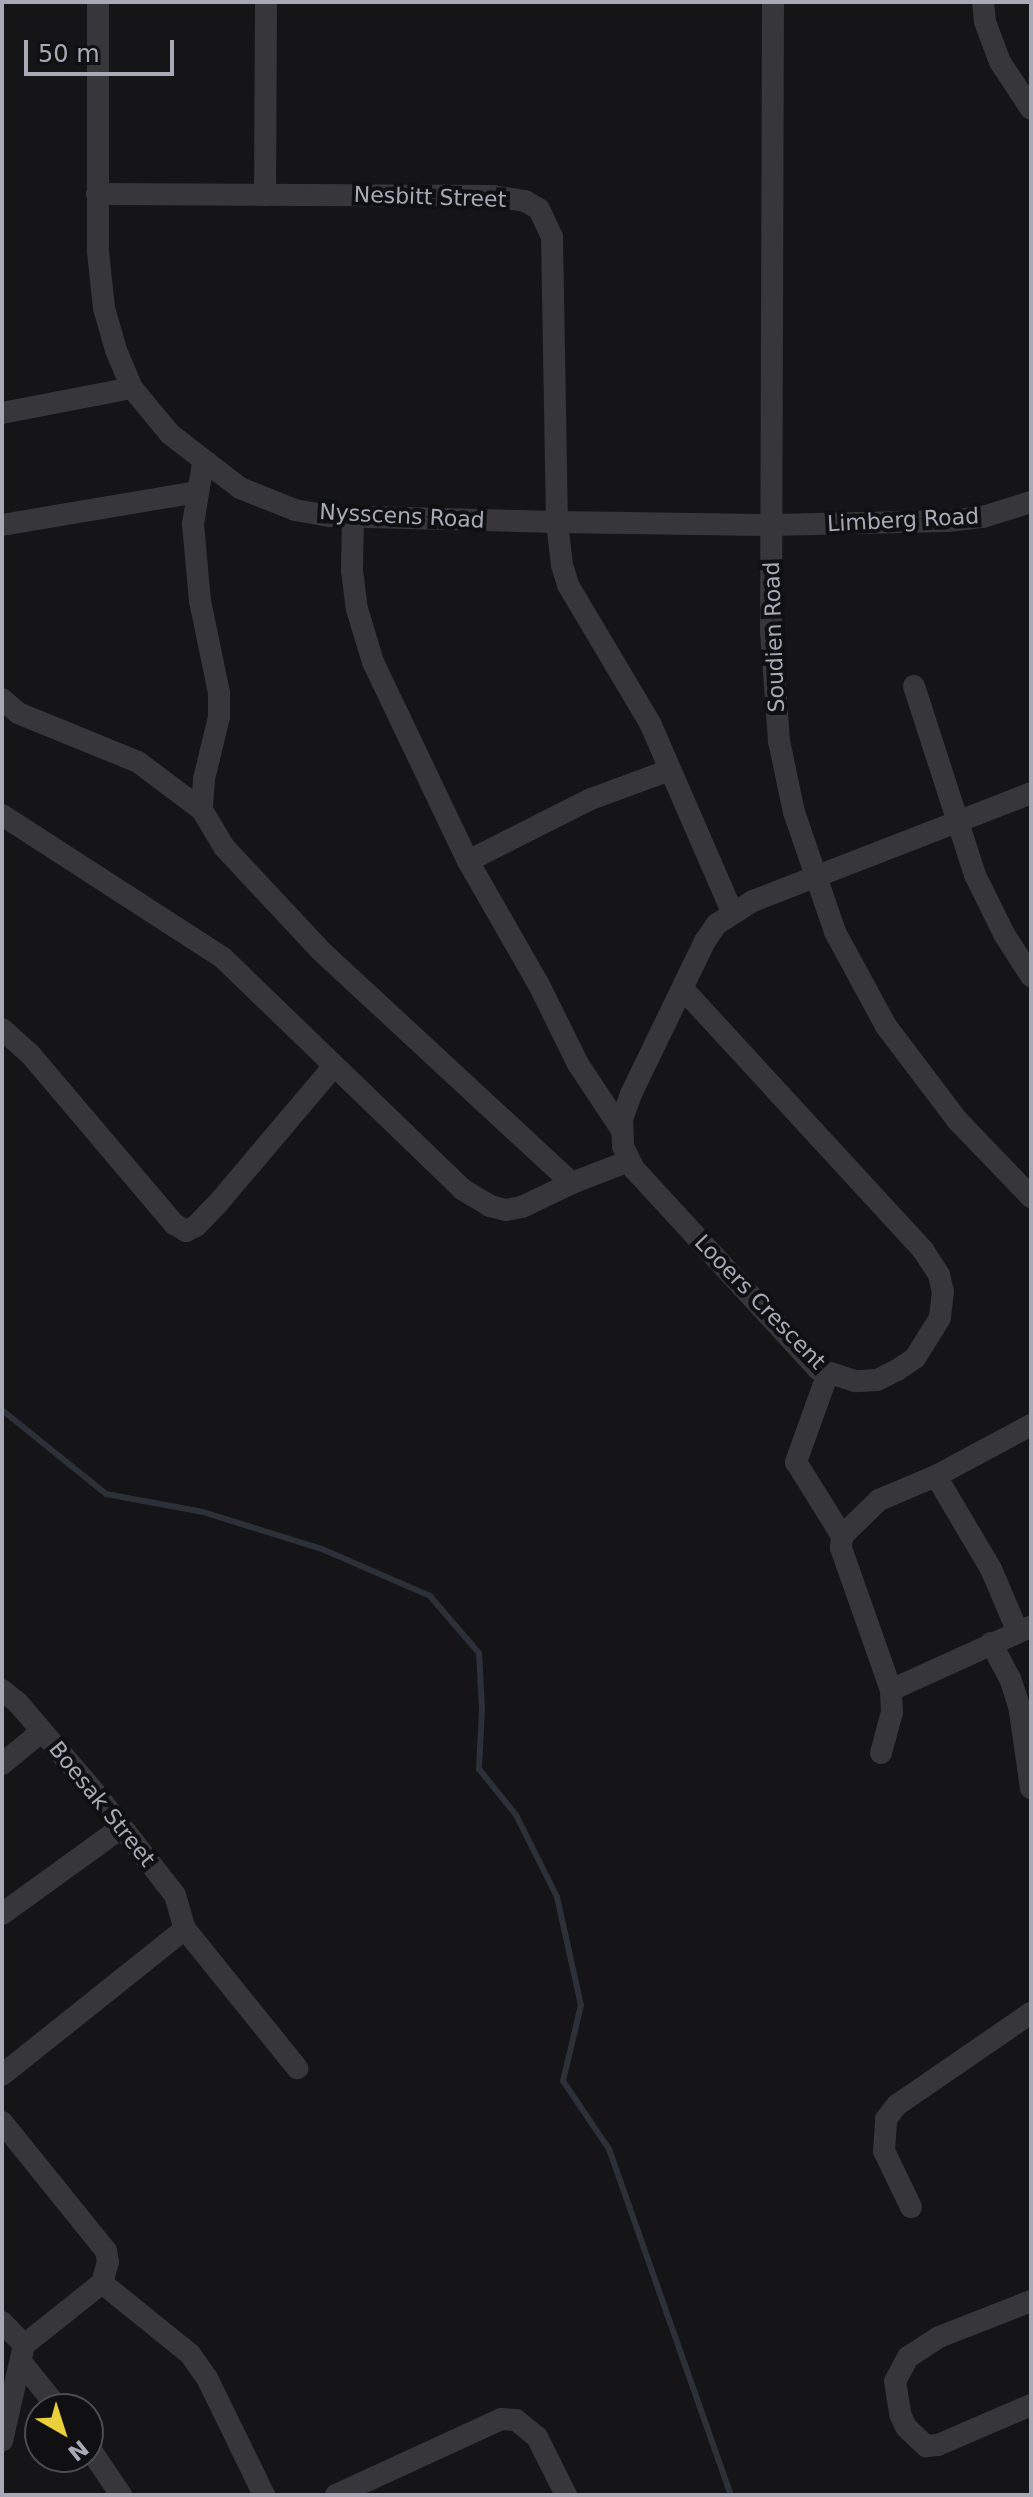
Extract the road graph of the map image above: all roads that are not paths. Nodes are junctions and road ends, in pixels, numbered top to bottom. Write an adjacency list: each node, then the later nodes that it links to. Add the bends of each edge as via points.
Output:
1 (98, 2): 6 (street, Nysscens Road)
2 (266, 2): 7 (street)
3 (773, 2): 16 (street, Soudien Road)
4 (983, 2): 5 (street, via 1000,62)
5 (1031, 109)
6 (97, 194): 7 (street, Nesbitt Street); 8 (street, Nysscens Road, via 104,308)
7 (265, 195): 14 (street, Nesbitt Street, via 493,196 539,209 552,237)
8 (132, 388): 9 (street); 10 (street, Nysscens Road, via 170,434)
9 (2, 413)
10 (203, 463): 11 (street); 13 (street, Nysscens Road, via 240,488 295,510)
11 (198, 492): 15 (street); 21 (street, via 193,524 200,601 219,693)
12 (1031, 502): 16 (street, Limberg Road, via 948,521)
13 (353, 517): 14 (street, Nysscens Road); 24 (street, via 357,609 373,662)
14 (557, 522): 16 (street, Nysscens Road); 19 (street, Nesbitt Street, via 568,585 616,662)
15 (2, 525)
16 (772, 525): 25 (street, Soudien Road, via 771,632 779,741)
17 (914, 686): 23 (street)
18 (2, 699): 21 (street, via 18,713 138,762)
19 (670, 770): 24 (street, via 591,799); 26 (street, Nesbitt Street)
20 (1031, 793): 23 (street)
21 (202, 810): 33 (street, via 224,847 320,950)
22 (2, 815): 30 (street, via 223,958)
23 (956, 822): 25 (street); 27 (street, via 975,875)
24 (468, 861): 31 (street, via 578,1064)
25 (814, 878): 26 (street); 34 (street, Soudien Road, via 855,972 886,1026 957,1120)
26 (732, 912): 28 (street, via 705,941)
27 (1031, 976)
28 (683, 989): 31 (street, via 631,1094); 35 (street, Looers Crescent, via 923,1250 939,1275 940,1318 915,1358 877,1380 855,1381)
29 (2, 1029): 30 (street, via 40,1066 174,1224 186,1231 219,1202)
30 (334, 1066): 33 (street, via 462,1189 490,1206 522,1207)
31 (621, 1129): 32 (street, Looers Crescent)
32 (629, 1161): 33 (street); 35 (street, Looers Crescent, via 818,1369)
33 (572, 1183)
34 (1031, 1197)
35 (828, 1373): 38 (street, via 796,1462)
36 (1031, 1425): 37 (street)
37 (936, 1476): 38 (street, via 879,1500); 39 (street)
38 (842, 1536): 42 (street, via 841,1548)
39 (1024, 1629): 40 (street)
40 (991, 1643): 42 (street); 43 (street)
41 (2, 1690): 44 (street, Boesak Street)
42 (891, 1690): 45 (street, via 892,1712)
43 (1025, 1711): 47 (street)
44 (42, 1731): 46 (street); 48 (street, Boesak Street)
45 (881, 1753)
46 (2, 1764)
47 (1031, 1788)
48 (122, 1827): 49 (street); 50 (street, Boesak Street, via 175,1895)
49 (2, 1914)
50 (185, 1929): 52 (street, Boesak Street); 53 (street)
51 (1031, 2013): 55 (street, via 897,2105 886,2119 884,2151)
52 (297, 2068)
53 (2, 2075)
54 (2, 2122): 56 (street, via 106,2251)
55 (911, 2207)
56 (102, 2283): 59 (street); 65 (street, via 190,2354)
57 (1031, 2301): 61 (street, via 939,2337 908,2357 895,2381 906,2427 926,2446)
58 (2, 2322): 59 (street)
59 (22, 2353): 60 (street); 62 (street)
60 (48, 2393)
61 (1031, 2405)
62 (2, 2441)
63 (104, 2470): 64 (street)
64 (121, 2495)
65 (264, 2495)
66 (336, 2495): 67 (street, via 501,2419 516,2420 537,2437)
67 (566, 2495)

